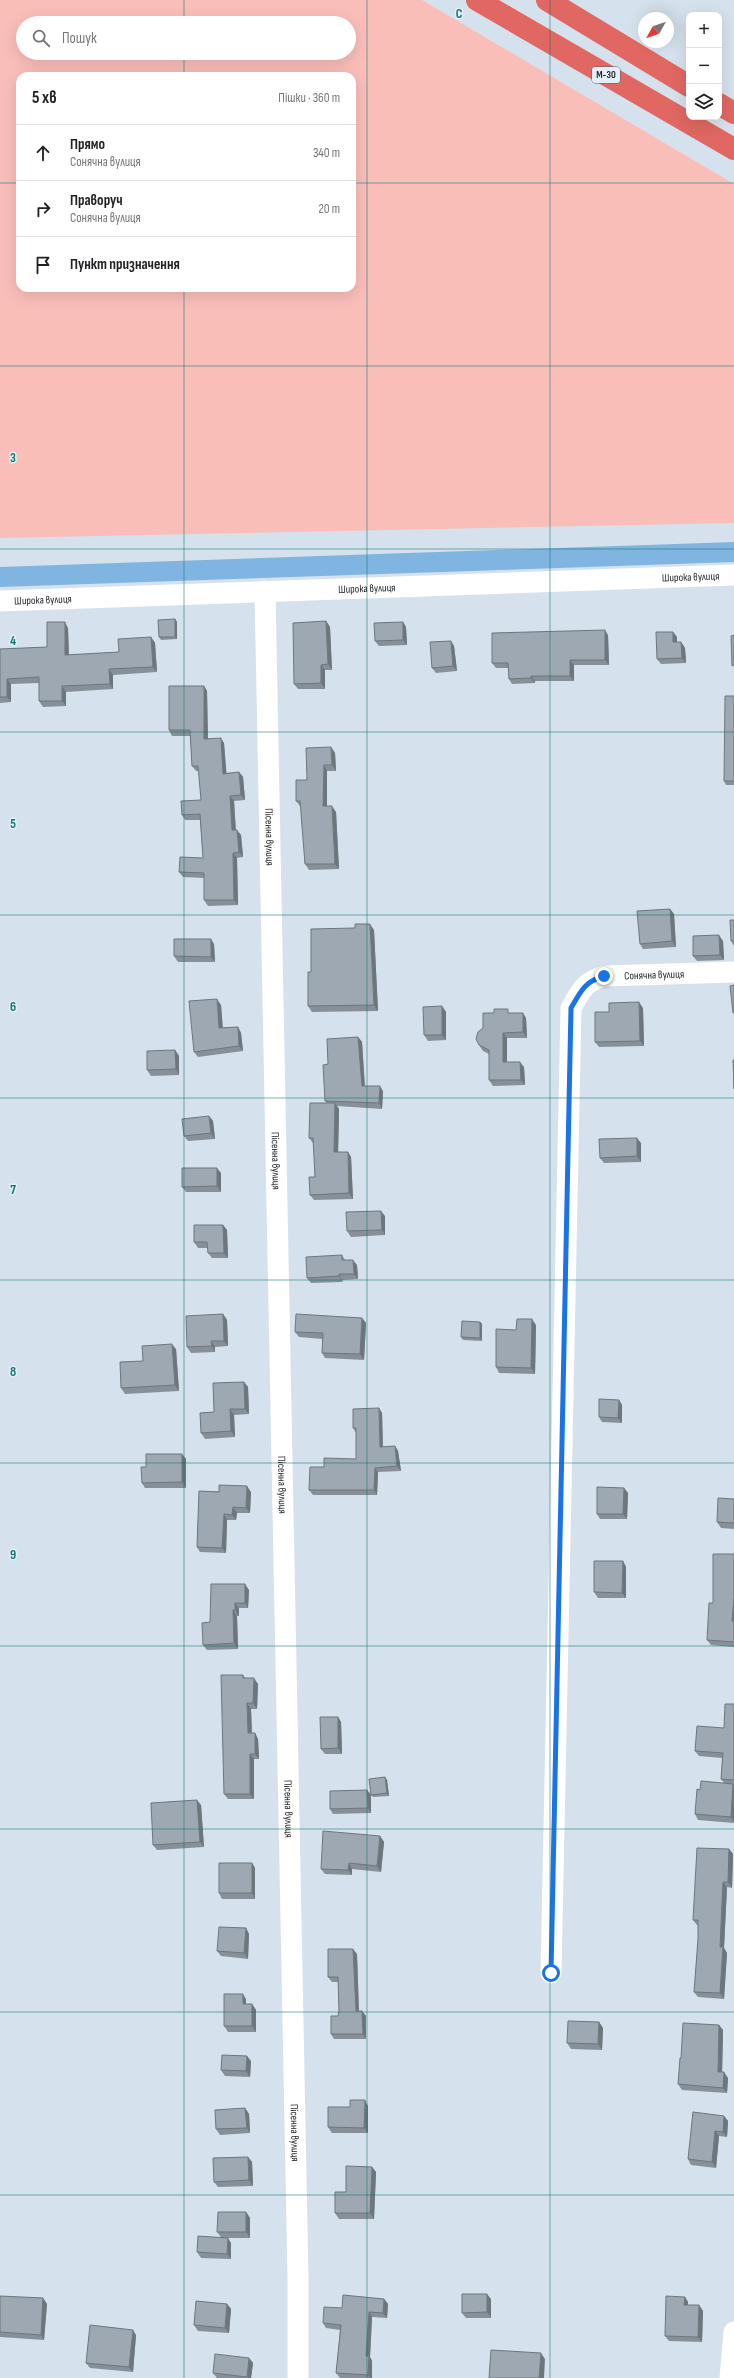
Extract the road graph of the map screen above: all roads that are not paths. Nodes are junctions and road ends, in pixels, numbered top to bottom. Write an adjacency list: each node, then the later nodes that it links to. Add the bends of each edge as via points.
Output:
1 (478, 0): 6 (highway, М-30)
2 (547, 0): 3 (highway)
3 (686, 84)
4 (722, 106): 5 (highway)
5 (734, 113)
6 (734, 149)
7 (734, 575): 8 (street, Широка вулиця)
8 (265, 591): 9 (street, Широка вулиця); 13 (street, Пісенна вулиця)
9 (0, 601)
10 (734, 972): 11 (street, Сонячна вулиця, via 604,976 586,985 571,1008)
11 (551, 1973)
12 (734, 2332): 14 (street)
13 (298, 2378)
14 (730, 2378)

